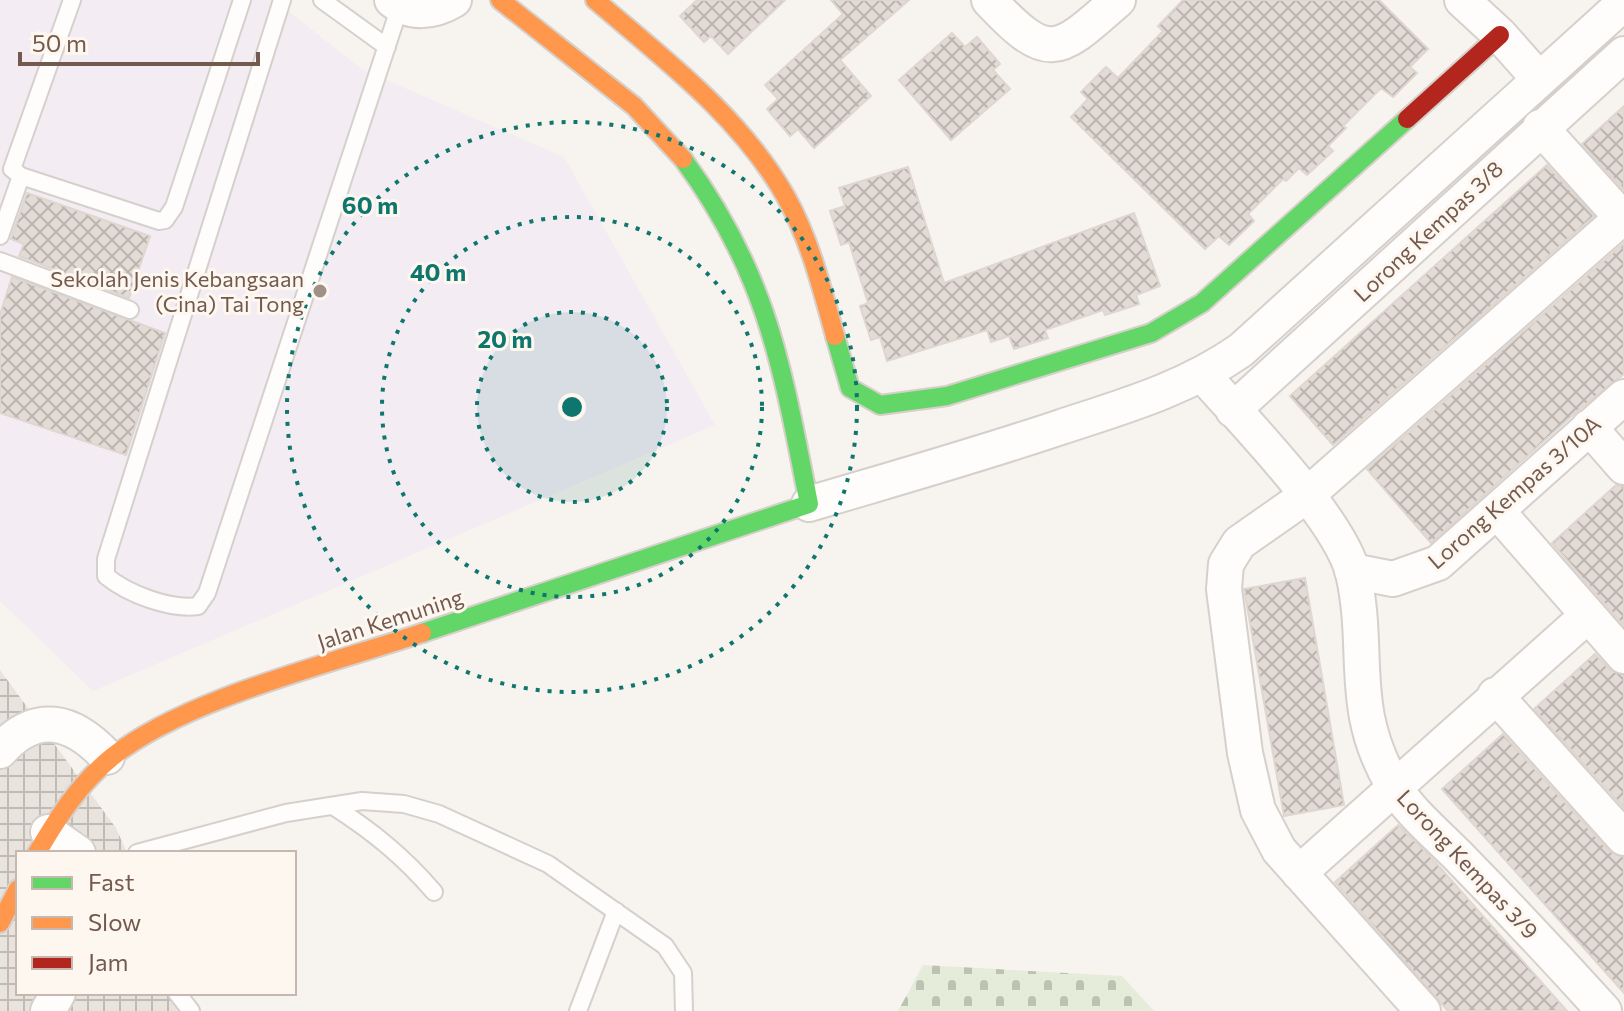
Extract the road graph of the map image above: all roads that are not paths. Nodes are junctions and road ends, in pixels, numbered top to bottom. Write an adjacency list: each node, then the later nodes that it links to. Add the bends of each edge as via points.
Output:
1 (72, 0): 18 (lane, via 14,157 12,169)
2 (242, 0): 18 (lane, via 174,207 165,220)
3 (282, 0): 14 (lane, via 106,559 106,576 115,583 180,609 198,606 207,593)
4 (322, 0): 14 (lane)
5 (454, 0): 11 (street, via 419,11)
6 (500, 0): 29 (street, via 635,107 708,194 741,253 776,342)
7 (595, 0): 13 (street, via 711,100 765,164 802,235 850,388 880,405 947,396 1151,333 1177,320)
8 (989, 0): 9 (street, via 1022,35 1047,47 1073,40)
9 (1118, 0)
10 (1462, 0): 13 (street)
11 (396, 3): 14 (lane)
12 (1624, 3): 16 (street)
13 (1500, 35): 16 (street)
14 (387, 47)
15 (1624, 54): 17 (street, Lorong Kempas 3/8)
16 (1539, 79): 23 (street, via 1241,350)
17 (1540, 127): 19 (street); 25 (street, Lorong Kempas 3/8)
18 (21, 176): 20 (lane)
19 (1623, 218): 28 (street)
20 (0, 236)
21 (0, 261): 22 (lane)
22 (130, 310)
23 (1204, 376): 25 (street, Lorong Kempas 3/9); 29 (street, via 1021,440)
24 (1624, 397): 26 (street, Lorong Kempas 3/10A)
25 (1233, 410): 28 (street, Lorong Kempas 3/9)
26 (1589, 427): 27 (street); 30 (street, Lorong Kempas 3/10A)
27 (1624, 467)
28 (1306, 496): 31 (street, Lorong Kempas 3/9, via 1342,545); 43 (street, via 1239,543 1226,564 1224,589 1245,753 1258,810 1279,850)
29 (809, 504): 36 (street, Jalan Kemuning, via 221,700 157,726)
30 (1497, 511): 31 (street, Lorong Kempas 3/10A, via 1438,563 1411,575 1393,579); 32 (street)
31 (1352, 571): 37 (street, Lorong Kempas 3/9, via 1366,720)
32 (1587, 616): 33 (street); 34 (street)
33 (1624, 656)
34 (1495, 695): 37 (street); 39 (street)
35 (0, 751): 36 (street, via 16,733 49,724 72,728)
36 (107, 757): 40 (street, Jalan Kemuning)
37 (1394, 787): 43 (street); 53 (street, Lorong Kempas 3/9)
38 (333, 806): 42 (lane, via 286,813); 44 (lane, via 404,857); 46 (lane, via 404,804 439,814 548,864)
39 (1624, 838)
40 (43, 842): 41 (street)
41 (72, 851)
42 (144, 851)
43 (1299, 873): 52 (street)
44 (434, 892)
45 (16, 893): 47 (street)
46 (616, 911): 50 (lane); 51 (lane, via 676,960 687,992)
47 (0, 923)
48 (179, 995): 49 (lane)
49 (191, 1011)
50 (578, 1011)
51 (684, 1011)
52 (1423, 1011)
53 (1604, 1011)

